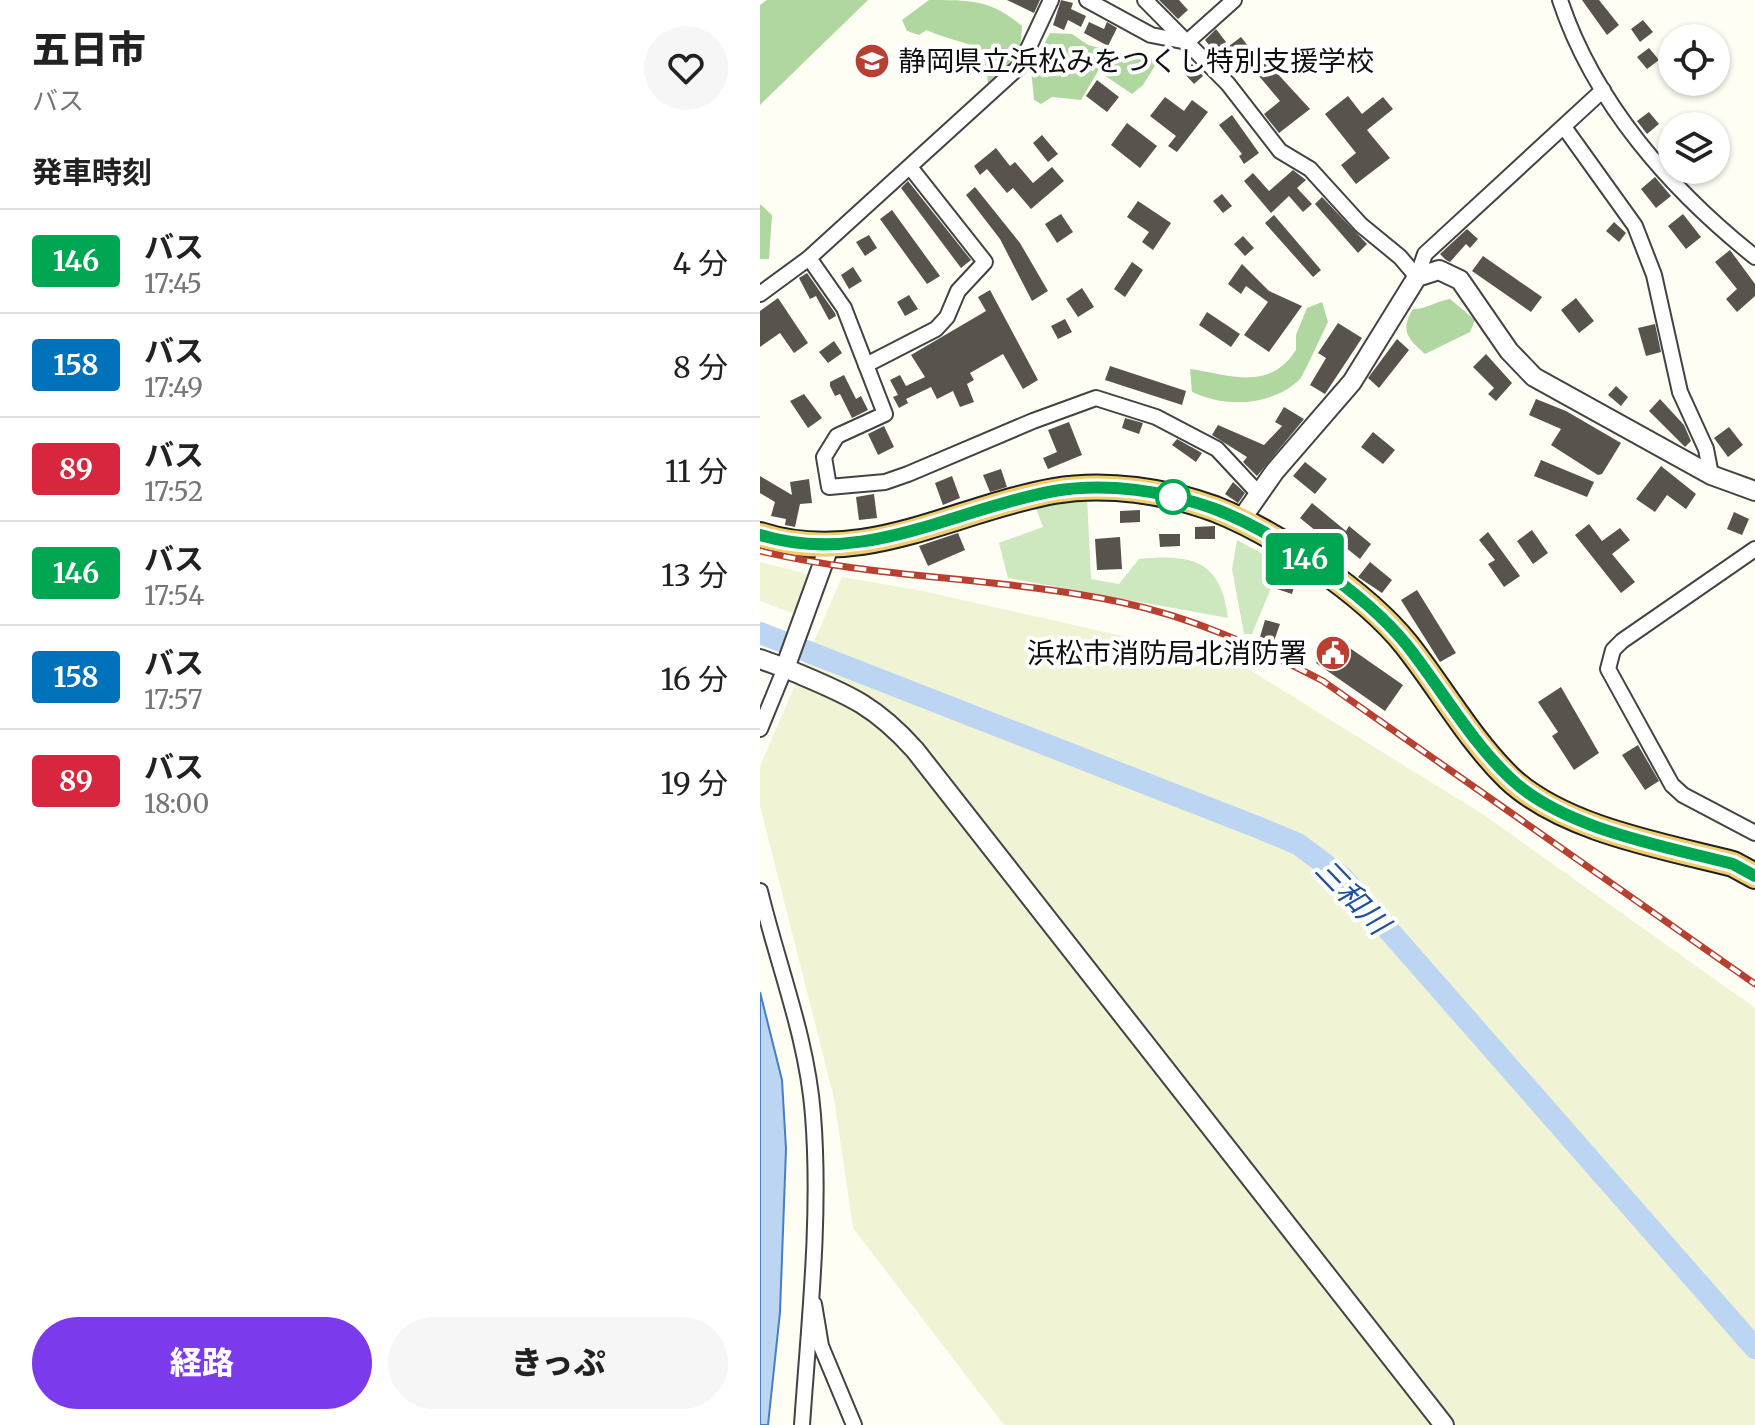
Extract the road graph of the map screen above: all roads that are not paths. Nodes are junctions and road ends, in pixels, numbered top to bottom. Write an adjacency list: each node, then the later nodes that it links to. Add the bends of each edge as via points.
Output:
1 (1051, 0): 9 (street, via 1020,66)
2 (1087, 0): 6 (street, via 1151,35)
3 (1145, 0): 6 (street)
4 (1234, 0): 6 (street)
5 (1560, 0): 7 (street, via 1574,41)
6 (1185, 42): 12 (street, via 1228,84 1280,151 1310,169)
7 (1603, 90): 8 (street); 10 (street, via 1654,162)
8 (1564, 127): 12 (street, via 1425,254); 15 (street, via 1635,226 1654,275 1680,392 1706,449)
9 (910, 167): 11 (street); 14 (street, via 985,262 958,291 936,329)
10 (1755, 257)
11 (809, 258): 13 (street); 14 (street, via 844,308)
12 (1417, 277): 15 (street, via 1439,270 1460,280 1509,351 1534,377); 17 (street, via 1352,382)
13 (760, 294)
14 (866, 365): 17 (street, via 885,414 837,436 824,457 829,487 885,482 1096,398 1156,417 1217,449)
15 (1711, 475): 16 (street)
16 (1755, 491)
17 (1259, 494): 18 (street)
18 (1240, 521): 20 (highway, via 1191,501 1087,488 1054,491 877,541); 26 (highway, via 1345,585 1380,615 1510,779 1542,802 1578,819 1733,864)
19 (760, 535): 20 (highway)
20 (829, 547): 23 (street)
21 (1755, 549): 25 (street, via 1622,641 1613,650 1608,669 1672,785)
22 (760, 659): 23 (street)
23 (786, 663): 24 (street); 31 (street, via 886,718 915,750)
24 (760, 729)
25 (1755, 833)
26 (1755, 876)
27 (760, 891): 28 (street, via 794,1005 813,1116)
28 (810, 1297): 29 (street); 30 (street, via 817,1309 821,1346)
29 (802, 1425)
30 (854, 1425)
31 (1444, 1425)

